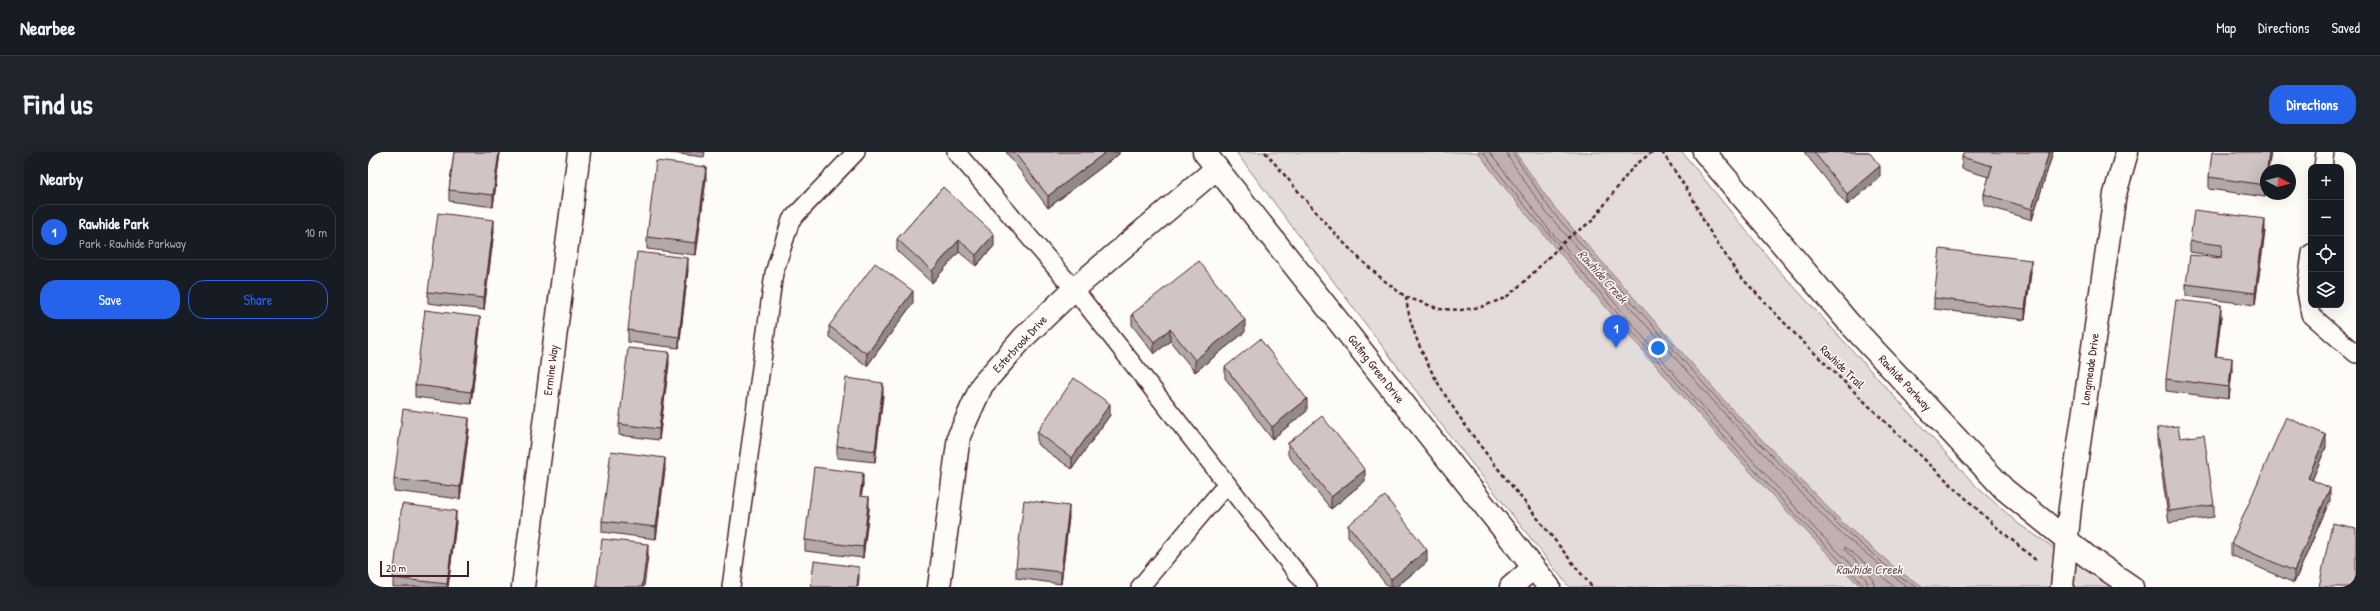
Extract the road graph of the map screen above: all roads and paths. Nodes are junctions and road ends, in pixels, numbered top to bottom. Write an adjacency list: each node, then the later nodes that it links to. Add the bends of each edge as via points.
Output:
1 (579, 152): 20 (street, Ermine Way)
2 (856, 152): 21 (lane, via 791,220 774,273)
3 (956, 152): 13 (lane)
4 (1265, 152): 14 (path, via 1354,255 1378,278)
5 (1652, 152): 14 (path, via 1633,167 1592,221 1569,237 1505,298 1481,307 1461,310 1440,309)
6 (1662, 152): 18 (path, Rawhide Trail, via 1692,197 1708,230 1738,274 1796,336 1907,443 1993,524)
7 (1704, 152): 17 (street, Rawhide Parkway, via 1849,323 1902,380 2004,489)
8 (2127, 152): 17 (street, Longmeade Drive, via 2115,194)
9 (2325, 152): 11 (lane)
10 (1210, 160): 13 (street, Esterbrook Drive); 19 (street, Golfing Green Drive)
11 (2323, 164)
12 (2308, 272): 15 (lane, via 2306,291 2310,314)
13 (1074, 289): 16 (lane); 22 (street, Esterbrook Drive, via 1024,337 982,385 959,436)
14 (1406, 297): 27 (path, via 1408,318 1454,411)
15 (2356, 354)
16 (1227, 484): 23 (lane); 24 (lane)
17 (2067, 540): 28 (street, Longmeade Drive); 29 (street, Rawhide Parkway)
18 (2043, 566)
19 (1533, 568): 25 (street); 26 (street, Golfing Green Drive)
20 (523, 587)
21 (731, 587)
22 (939, 587)
23 (1140, 587)
24 (1308, 587)
25 (1511, 587)
26 (1549, 587)
27 (1592, 587)
28 (2062, 587)
29 (2132, 587)

